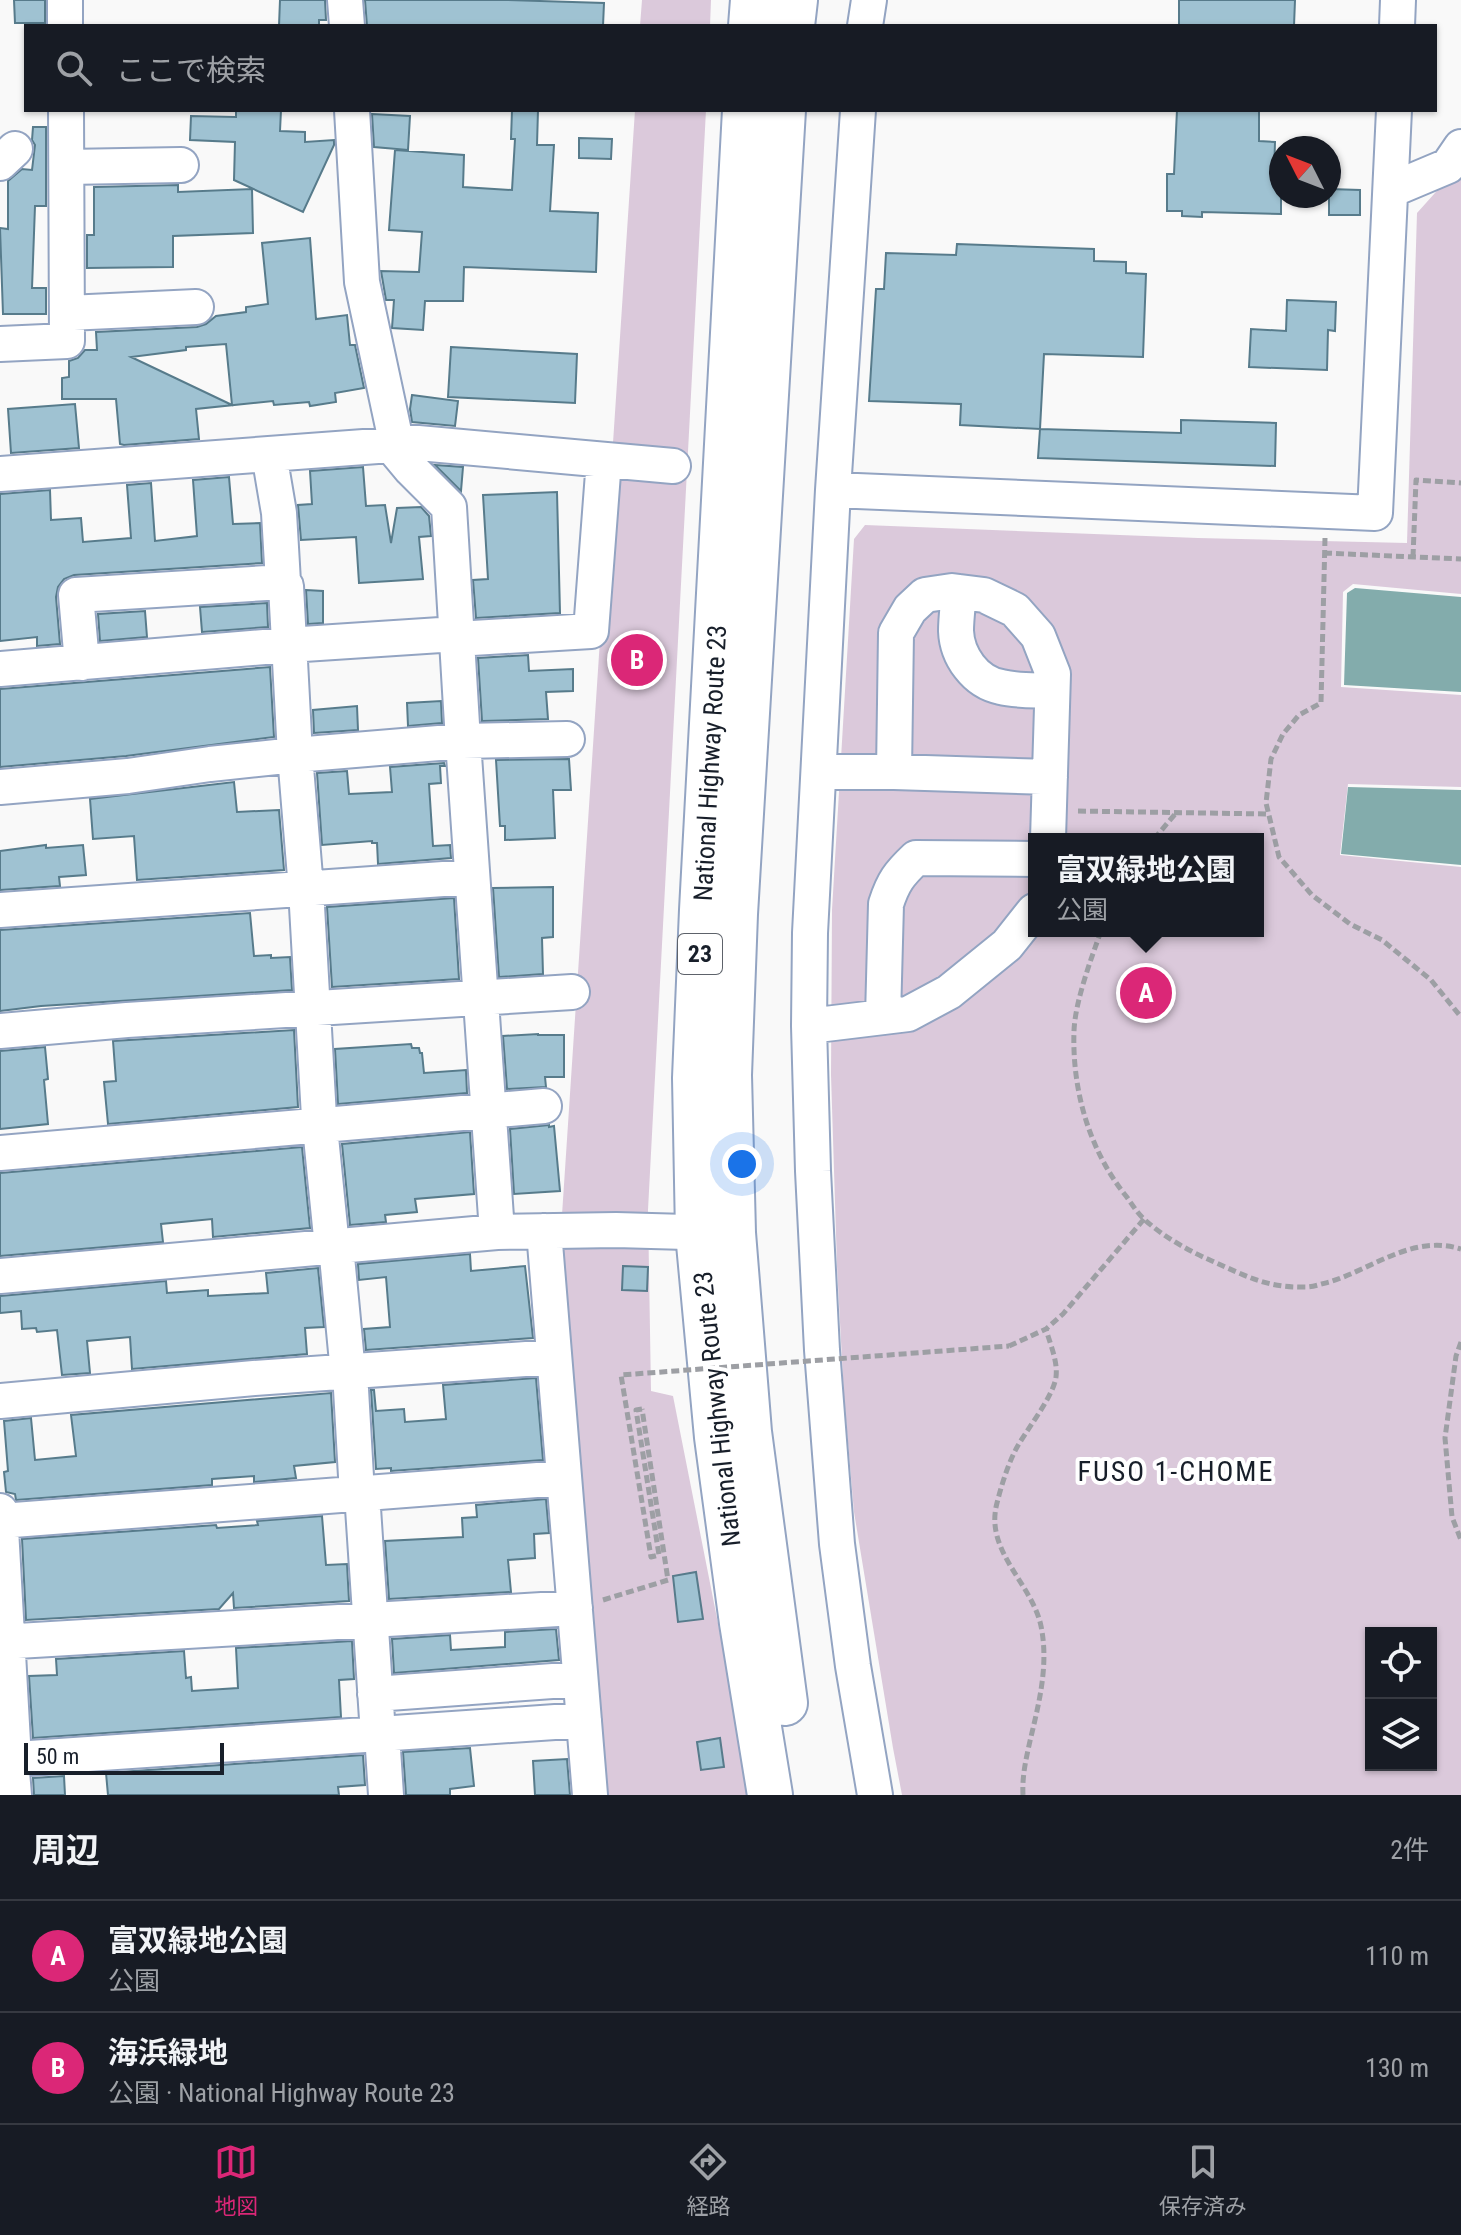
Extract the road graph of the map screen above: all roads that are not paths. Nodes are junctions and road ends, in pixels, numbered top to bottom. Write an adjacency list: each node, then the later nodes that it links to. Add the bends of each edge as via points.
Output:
1 (65, 0): 7 (street)
2 (345, 0): 8 (street)
3 (753, 0): 9 (highway)
4 (795, 0): 10 (highway)
5 (869, 0): 11 (street)
6 (1398, 0): 12 (street)
7 (65, 24)
8 (347, 24)
9 (751, 24)
10 (792, 24)
11 (865, 24)
12 (1397, 24)
13 (66, 112): 21 (street)
14 (352, 112): 26 (street, via 362,282)
15 (745, 112): 63 (highway, National Highway Route 23 / 23, via 695,1078)
16 (783, 112): 63 (highway, National Highway Route 23 / 23)
17 (858, 112): 31 (street)
18 (1394, 112): 22 (street)
19 (1461, 147): 22 (street, via 1448,166)
20 (181, 165): 21 (street)
21 (67, 167): 24 (street)
22 (1391, 190): 31 (street, via 1375,513)
23 (196, 307): 24 (street)
24 (68, 313): 25 (street, via 67,341)
25 (0, 344)
26 (394, 443): 27 (street); 28 (street); 34 (street, via 411,469 449,507)
27 (269, 454): 30 (street); 32 (street)
28 (604, 460): 29 (street); 34 (street, via 591,631)
29 (673, 466)
30 (0, 474)
31 (833, 490): 42 (street)
32 (283, 582): 35 (street); 36 (street, via 76,595)
33 (959, 592): 38 (street, via 984,595 1015,610 1038,636 1053,674); 38 (street, via 956,632 967,665 1000,687); 43 (street, via 925,595 896,633)
34 (456, 636): 35 (street); 40 (street)
35 (288, 645): 36 (street); 41 (street)
36 (82, 663): 37 (street)
37 (0, 669)
38 (1052, 691): 45 (street)
39 (567, 739): 40 (street)
40 (463, 741): 41 (street); 47 (street)
41 (295, 755): 44 (street); 48 (street)
42 (819, 772): 43 (street); 55 (street)
43 (894, 772): 45 (street)
44 (0, 787)
45 (1049, 809)
46 (1028, 859): 54 (street, via 916,858 900,872 886,904)
47 (472, 877): 48 (street); 52 (street)
48 (306, 889): 49 (street); 53 (street)
49 (0, 910)
50 (1028, 919): 54 (street, via 1007,945 949,992 908,1014)
51 (572, 992): 52 (street)
52 (480, 998): 53 (street); 58 (street)
53 (312, 1008): 56 (street); 59 (street)
54 (883, 1017): 55 (street)
55 (809, 1026): 86 (street, via 821,1335 835,1514)
56 (0, 1031)
57 (544, 1106): 58 (street)
58 (489, 1111): 59 (street); 62 (street)
59 (320, 1125): 60 (street); 64 (street)
60 (0, 1153)
61 (544, 1231): 62 (street); 63 (street); 66 (street)
62 (497, 1232): 64 (street)
63 (716, 1233): 84 (highway, National Highway Route 23 / 23, via 717,1437); 85 (highway, National Highway Route 23 / 23)
64 (334, 1247): 65 (street); 67 (street)
65 (0, 1276)
66 (554, 1357): 67 (street); 69 (street)
67 (349, 1372): 68 (street); 70 (street)
68 (0, 1401)
69 (563, 1478): 70 (street); 73 (street)
70 (360, 1494): 72 (street); 74 (street)
71 (0, 1511): 72 (street)
72 (0, 1521): 75 (street)
73 (575, 1608): 74 (street); 76 (street)
74 (370, 1620): 75 (street); 77 (street)
75 (3, 1642): 80 (street)
76 (580, 1679): 77 (street); 78 (street)
77 (375, 1694): 79 (street)
78 (584, 1720): 79 (street); 83 (street)
79 (380, 1734): 80 (street); 82 (street)
80 (8, 1760): 81 (street)
81 (14, 1795)
82 (386, 1795)
83 (590, 1795)
84 (770, 1795)
85 (800, 1795)
86 (875, 1795)

